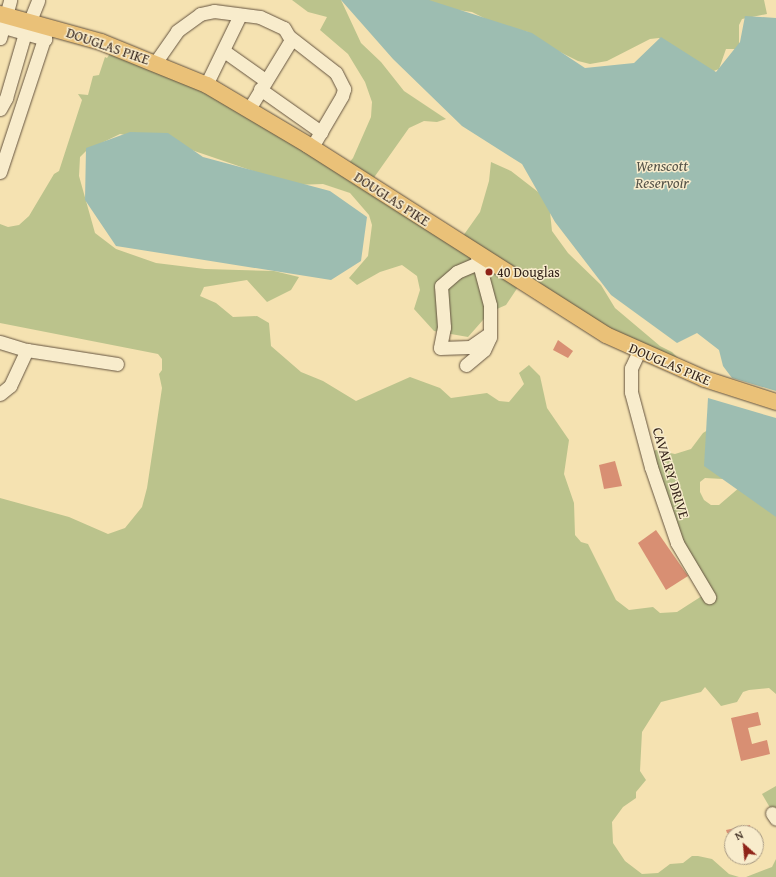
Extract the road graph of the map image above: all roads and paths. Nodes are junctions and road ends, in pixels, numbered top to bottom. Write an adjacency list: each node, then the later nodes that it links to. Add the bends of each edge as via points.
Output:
1 (38, 0): 4 (street)
2 (240, 15): 6 (street, via 260,17 276,24 284,28); 7 (street); 8 (street, via 214,11 200,14 177,31)
3 (4, 19): 4 (main road, DOUGLAS PIKE)
4 (27, 28): 5 (main road, DOUGLAS PIKE); 11 (street, via 6,98)
5 (47, 33): 8 (main road, DOUGLAS PIKE, via 101,42); 15 (street)
6 (290, 37): 9 (street, via 291,40); 13 (street, via 342,80 342,96)
7 (224, 51): 9 (street); 10 (street)
8 (155, 63): 10 (main road, DOUGLAS PIKE)
9 (262, 84): 12 (street); 13 (street)
10 (206, 85): 12 (main road, DOUGLAS PIKE)
11 (0, 108)
12 (249, 109): 14 (main road, DOUGLAS PIKE)
13 (321, 132): 14 (street)
14 (312, 148): 16 (main road, DOUGLAS PIKE)
15 (0, 172)
16 (477, 259): 17 (street, via 490,305); 17 (street, via 441,286 444,327 440,348 470,347); 20 (main road, DOUGLAS PIKE)
17 (490, 333): 22 (street, via 484,350)
18 (0, 342): 19 (street)
19 (27, 350): 21 (street); 23 (street, via 10,386)
20 (639, 352): 24 (main road, DOUGLAS PIKE, via 705,379); 25 (street, CAVALRY DRIVE, via 631,368 631,392 652,474 677,543)
21 (117, 364)
22 (466, 364)
23 (0, 394)
24 (776, 402)
25 (709, 597)

